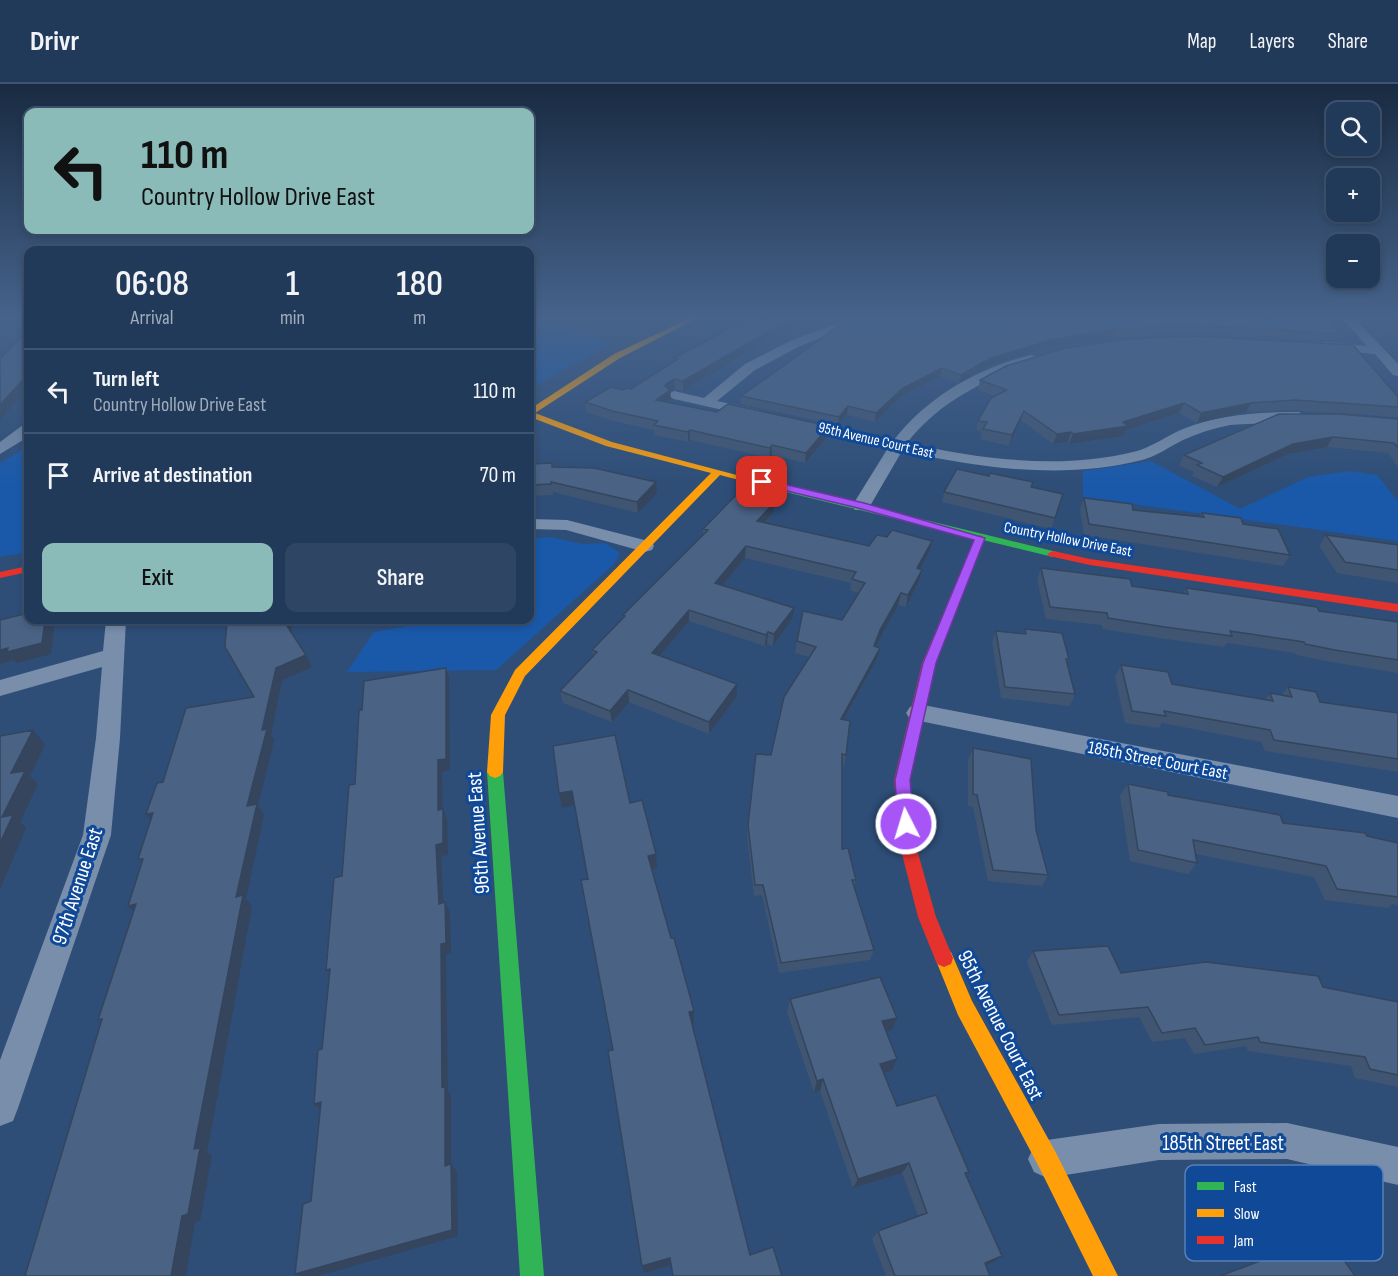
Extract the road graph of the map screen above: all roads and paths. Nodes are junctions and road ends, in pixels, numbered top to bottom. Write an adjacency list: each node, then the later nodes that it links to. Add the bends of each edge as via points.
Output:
1 (589, 375): 6 (street)
2 (741, 375): 5 (street)
3 (988, 375): 10 (street, via 960,387 934,406)
4 (674, 395): 5 (street, 95th Avenue Court East)
5 (707, 402): 10 (street, 95th Avenue Court East)
6 (534, 410)
7 (534, 415): 12 (street, Country Hollow Drive East, via 609,444)
8 (1316, 416): 10 (street, 95th Avenue Court East, via 1225,422 1192,430 1142,455 1080,465 1002,465)
9 (24, 433): 11 (street)
10 (898, 445): 13 (street)
11 (0, 449)
12 (717, 473): 13 (street, Country Hollow Drive East); 16 (street, 96th Avenue East)
13 (861, 506): 15 (street, Country Hollow Drive East)
14 (534, 524): 16 (street, via 567,525)
15 (980, 538): 19 (street, Country Hollow Drive East, via 1090,562); 23 (street, 95th Avenue Court East, via 930,663)
16 (645, 546): 28 (street, 96th Avenue East, via 520,673 498,715 494,758)
17 (24, 570): 18 (street)
18 (0, 575)
19 (1398, 608)
20 (116, 624): 21 (street, 97th Avenue East)
21 (113, 656): 22 (street); 25 (street, 97th Avenue East, via 96,835)
22 (0, 688)
23 (918, 713): 24 (street, 185th Street Court East); 26 (street, 95th Avenue Court East, via 902,780 908,846 927,917 964,1008)
24 (1398, 807)
25 (0, 1108)
26 (1047, 1159): 27 (street, 185th Street East, via 1159,1142 1287,1141); 29 (street, 95th Avenue Court East)
27 (1398, 1166)
28 (532, 1276)
29 (1106, 1276)

